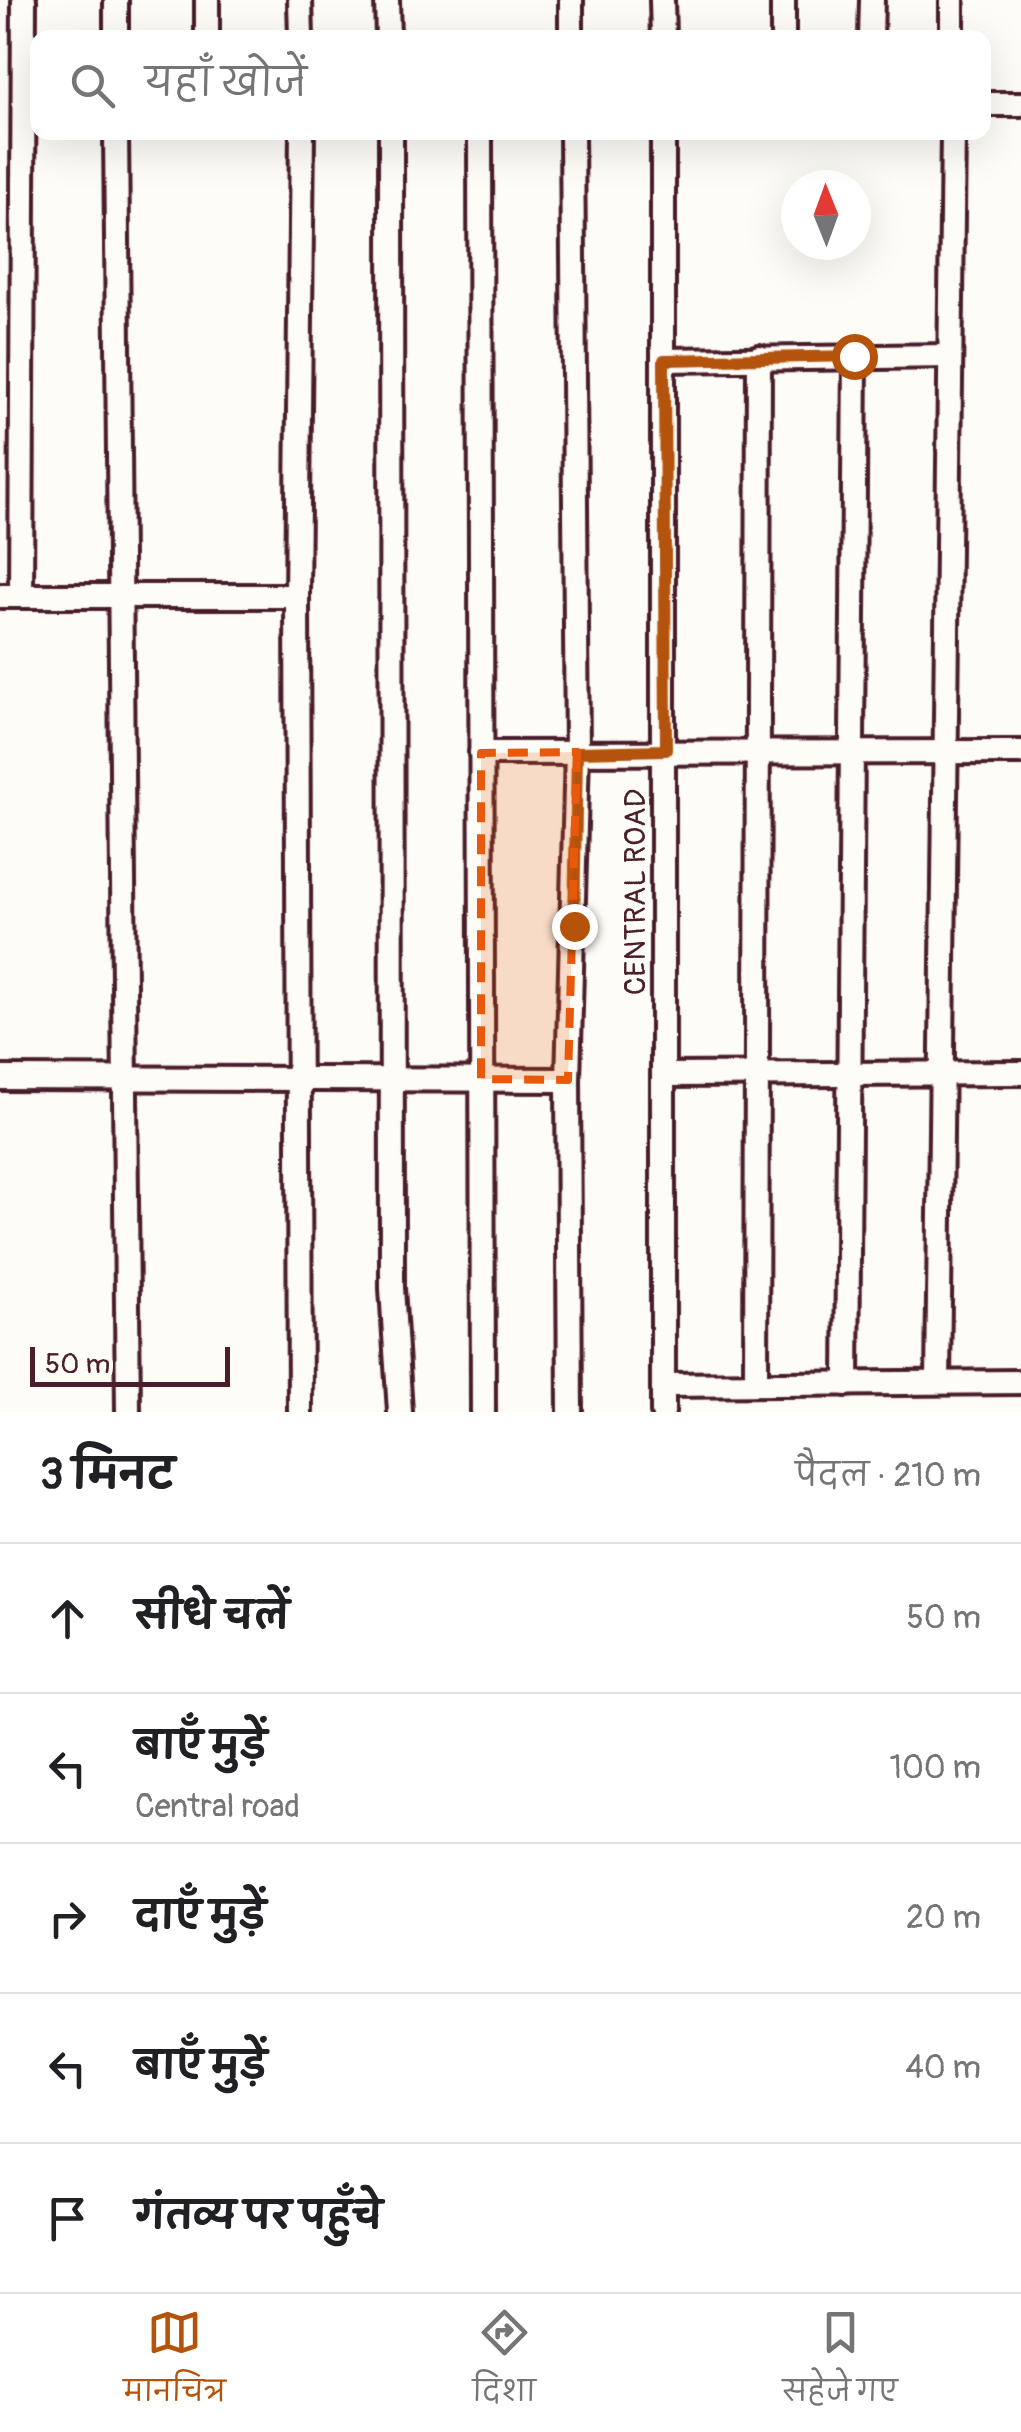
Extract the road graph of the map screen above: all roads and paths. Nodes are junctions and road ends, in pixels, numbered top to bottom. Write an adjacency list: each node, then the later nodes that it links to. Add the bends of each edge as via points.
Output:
1 (24, 0): 22 (street)
2 (116, 0): 11 (street)
3 (207, 0): 12 (street)
4 (300, 0): 13 (street)
5 (386, 0): 14 (street)
6 (571, 0): 15 (street)
7 (662, 0): 16 (street)
8 (784, 0): 17 (street)
9 (872, 0): 18 (street)
10 (952, 0): 19 (street)
11 (116, 30)
12 (207, 30)
13 (301, 30)
14 (388, 30)
15 (572, 30)
16 (662, 30)
17 (784, 30)
18 (871, 30)
19 (952, 30)
20 (991, 104): 21 (street)
21 (1021, 104)
22 (20, 108): 34 (street)
23 (116, 140): 35 (street)
24 (302, 140): 36 (street)
25 (391, 140): 52 (street)
26 (480, 140): 43 (street)
27 (572, 140): 39 (street)
28 (663, 140): 33 (street, CENTRAL ROAD)
29 (952, 140): 32 (street)
30 (759, 356): 31 (street); 33 (street); 38 (street)
31 (854, 356): 32 (street); 40 (street)
32 (950, 356): 41 (street)
33 (664, 360): 37 (street, CENTRAL ROAD)
34 (10, 596): 35 (street)
35 (122, 596): 36 (street); 50 (street)
36 (297, 596): 51 (street)
37 (666, 750): 38 (street); 39 (street); 48 (street, CENTRAL ROAD)
38 (759, 751): 40 (street); 46 (street)
39 (577, 752): 43 (street); 54 (street)
40 (854, 752): 41 (street); 47 (street)
41 (943, 752): 42 (street); 44 (street)
42 (1021, 752)
43 (481, 753): 53 (street)
44 (944, 1073): 45 (street); 47 (street); 55 (street)
45 (1021, 1073)
46 (756, 1074): 47 (street); 48 (street); 57 (street)
47 (847, 1074): 58 (street)
48 (664, 1075): 59 (street, CENTRAL ROAD)
49 (0, 1078): 50 (street)
50 (128, 1078): 51 (street); 60 (street)
51 (298, 1078): 52 (street); 61 (street)
52 (393, 1078): 53 (street); 62 (street, via 392,1288)
53 (480, 1079): 54 (street); 63 (street)
54 (568, 1080): 64 (street)
55 (938, 1382): 56 (street); 58 (street)
56 (1021, 1382)
57 (756, 1384): 58 (street); 59 (street)
58 (846, 1384)
59 (664, 1386): 65 (street, CENTRAL ROAD)
60 (128, 1412)
61 (300, 1412)
62 (400, 1412)
63 (483, 1412)
64 (570, 1412)
65 (663, 1412)

